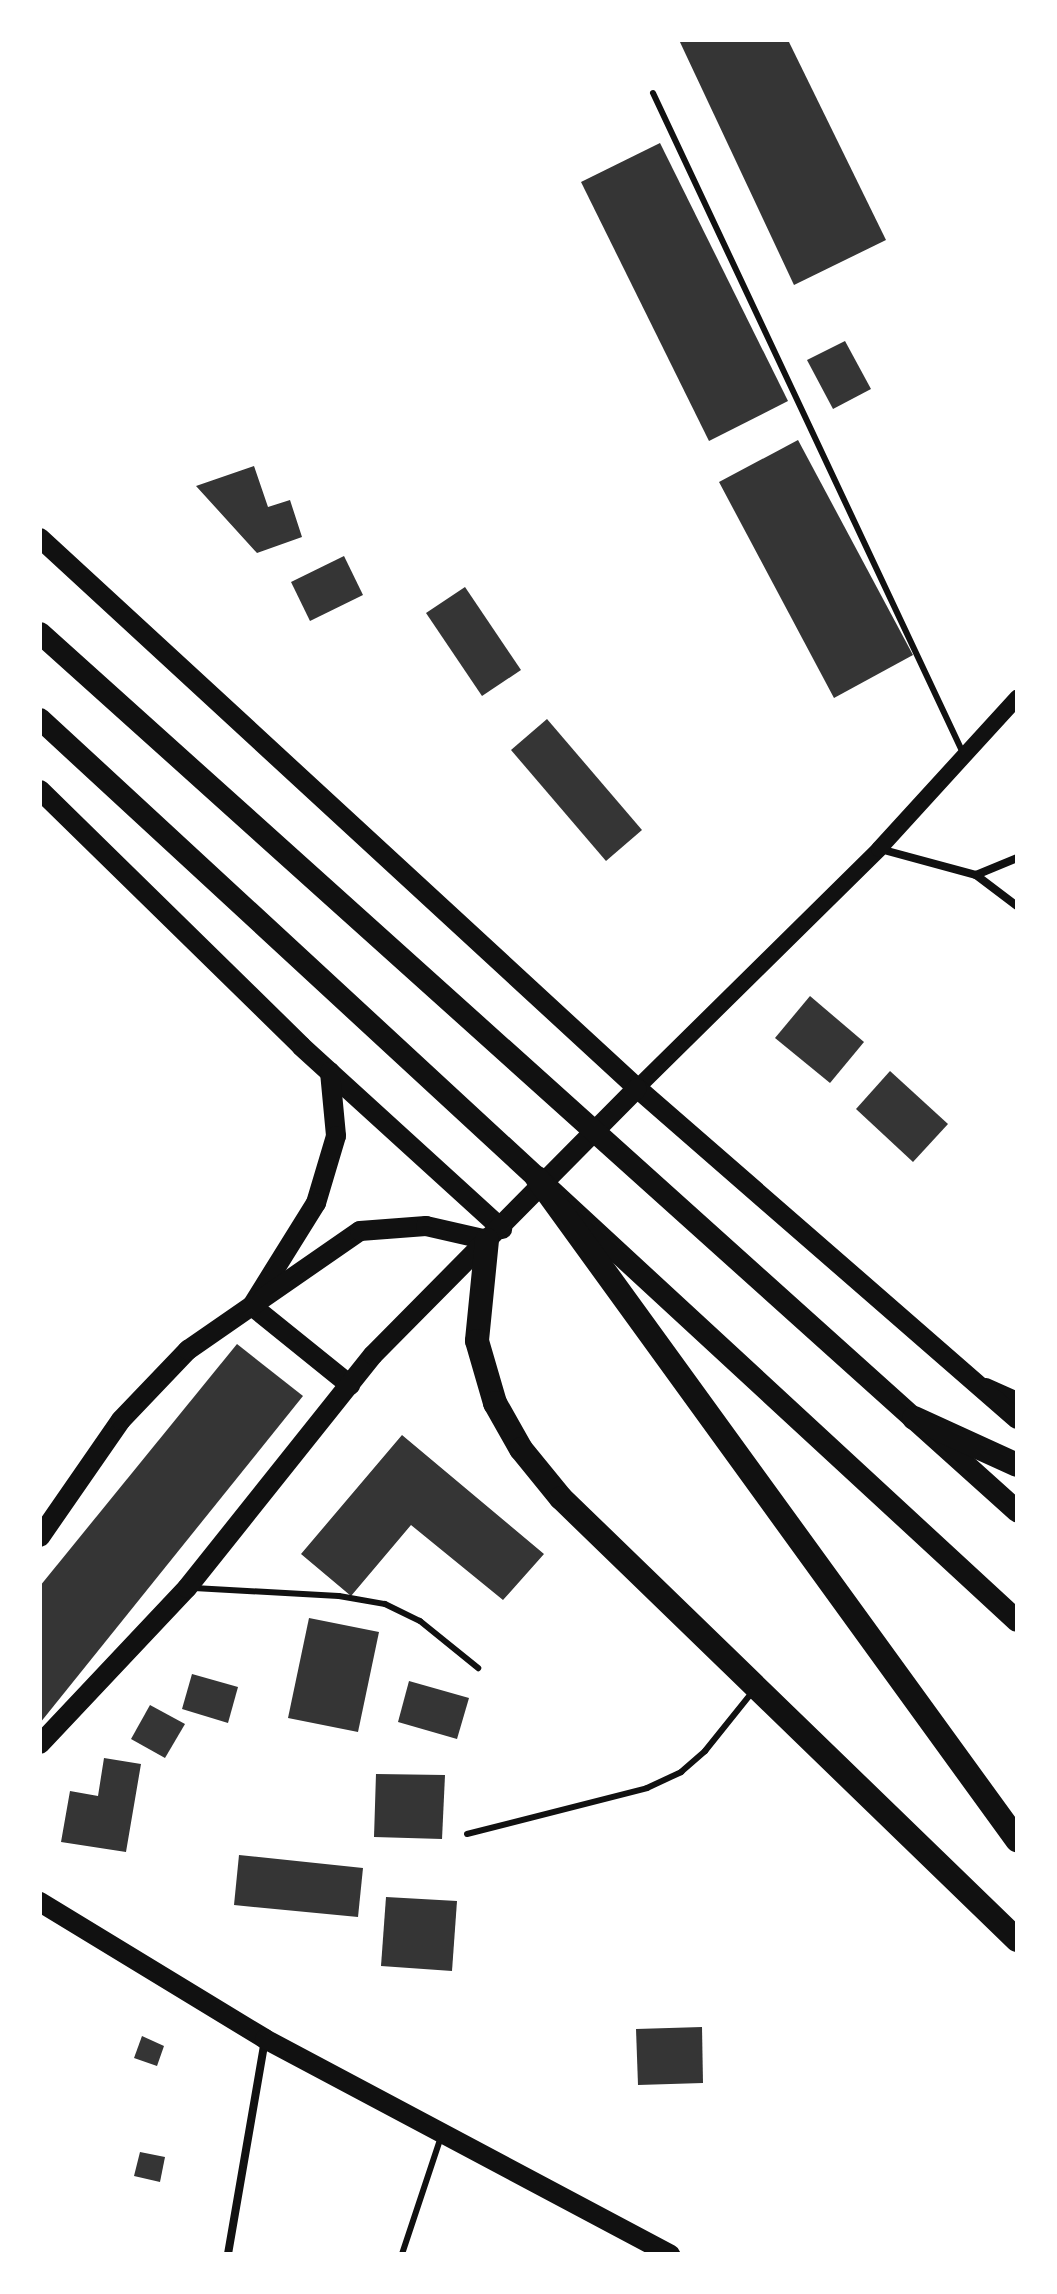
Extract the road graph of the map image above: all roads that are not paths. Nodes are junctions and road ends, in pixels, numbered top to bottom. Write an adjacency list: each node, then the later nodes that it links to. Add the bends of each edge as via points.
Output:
1 (653, 93): 6 (lane)
2 (40, 538): 13 (main road)
3 (40, 633): 20 (highway)
4 (1017, 698): 6 (main road)
5 (40, 719): 14 (highway)
6 (964, 755): 8 (main road)
7 (40, 790): 12 (main road)
8 (879, 849): 10 (street); 13 (main road)
9 (1017, 858): 10 (street)
10 (976, 875): 11 (street)
11 (1017, 906)
12 (330, 1072): 15 (main road); 16 (main road, via 336,1136 316,1203)
13 (637, 1088): 15 (main road); 17 (main road)
14 (537, 1178): 26 (highway); 31 (highway)
15 (494, 1234): 16 (main road, via 426,1226 360,1231); 18 (main road, via 373,1355); 28 (highway, via 477,1341 495,1403 521,1449 561,1498)
16 (252, 1306): 18 (main road); 24 (main road, via 188,1350 121,1420)
17 (971, 1379): 19 (street); 21 (main road)
18 (350, 1385): 25 (main road)
19 (1017, 1399)
20 (914, 1418): 22 (highway); 23 (highway)
21 (1017, 1419)
22 (1017, 1465)
23 (1017, 1511)
24 (40, 1537)
25 (187, 1588): 27 (lane, via 339,1596 385,1604 420,1621); 29 (main road)
26 (1017, 1621)
27 (478, 1668)
28 (758, 1685): 30 (lane, via 705,1751 681,1772 647,1788); 33 (highway)
29 (40, 1744)
30 (467, 1834)
31 (1017, 1840)
32 (40, 1902): 34 (main road)
33 (1017, 1940)
34 (265, 2039): 35 (main road); 36 (street)
35 (442, 2134): 37 (lane); 38 (main road)
36 (228, 2254)
37 (402, 2254)
38 (670, 2254)

